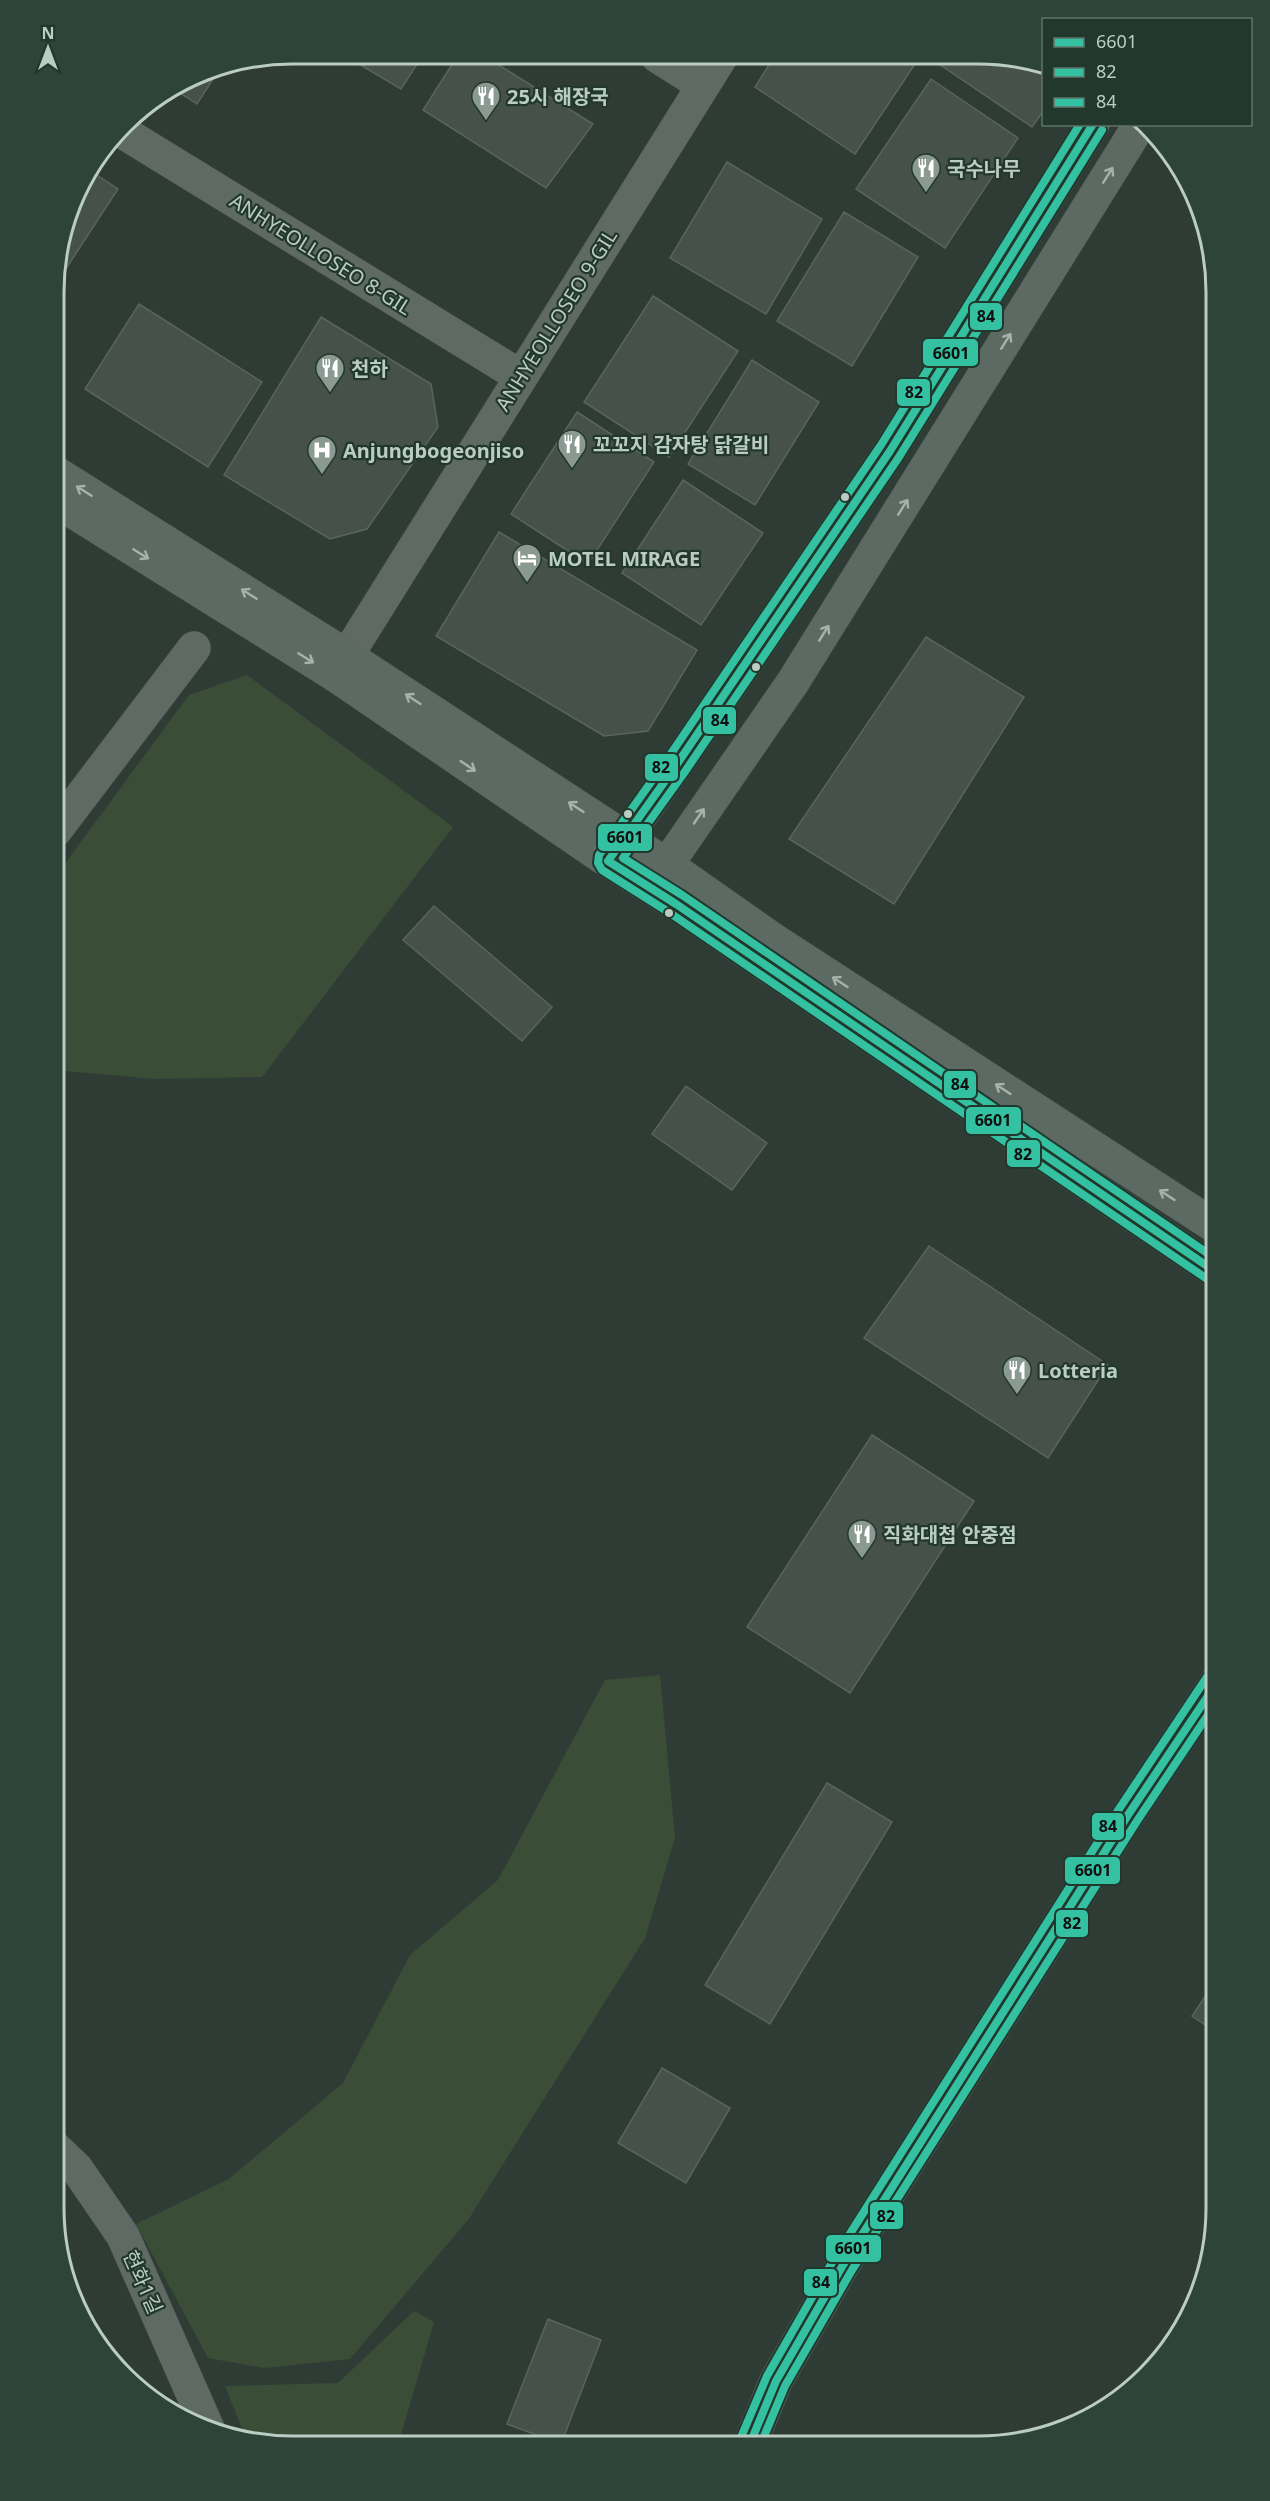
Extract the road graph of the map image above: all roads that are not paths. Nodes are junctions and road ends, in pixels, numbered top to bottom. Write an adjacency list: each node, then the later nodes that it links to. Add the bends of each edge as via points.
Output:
1 (670, 64): 3 (street)
2 (716, 64): 3 (street, ANHYEOLLOSEO 9-GIL)
3 (703, 85): 7 (street, ANHYEOLLOSEO 9-GIL)
4 (1092, 126): 13 (street, via 890,451)
5 (1137, 129): 14 (street, one-way to 5, via 793,682)
6 (127, 135): 7 (street, ANHYEOLLOSEO 8-GIL)
7 (520, 376): 11 (street, ANHYEOLLOSEO 9-GIL)
8 (64, 478): 11 (street, one-way to 8)
9 (64, 506): 11 (street, one-way to 11)
10 (194, 648): 12 (street)
11 (341, 665): 13 (street)
12 (64, 819)
13 (616, 850): 14 (street)
14 (659, 877): 15 (street, one-way to 14, via 771,938); 16 (street)
15 (1206, 1221)
16 (1206, 1265)
17 (1206, 1698): 20 (street, via 843,2265 776,2381)
18 (64, 2157): 19 (street, 현화1길, via 123,2236)
19 (203, 2418)
20 (754, 2436)

